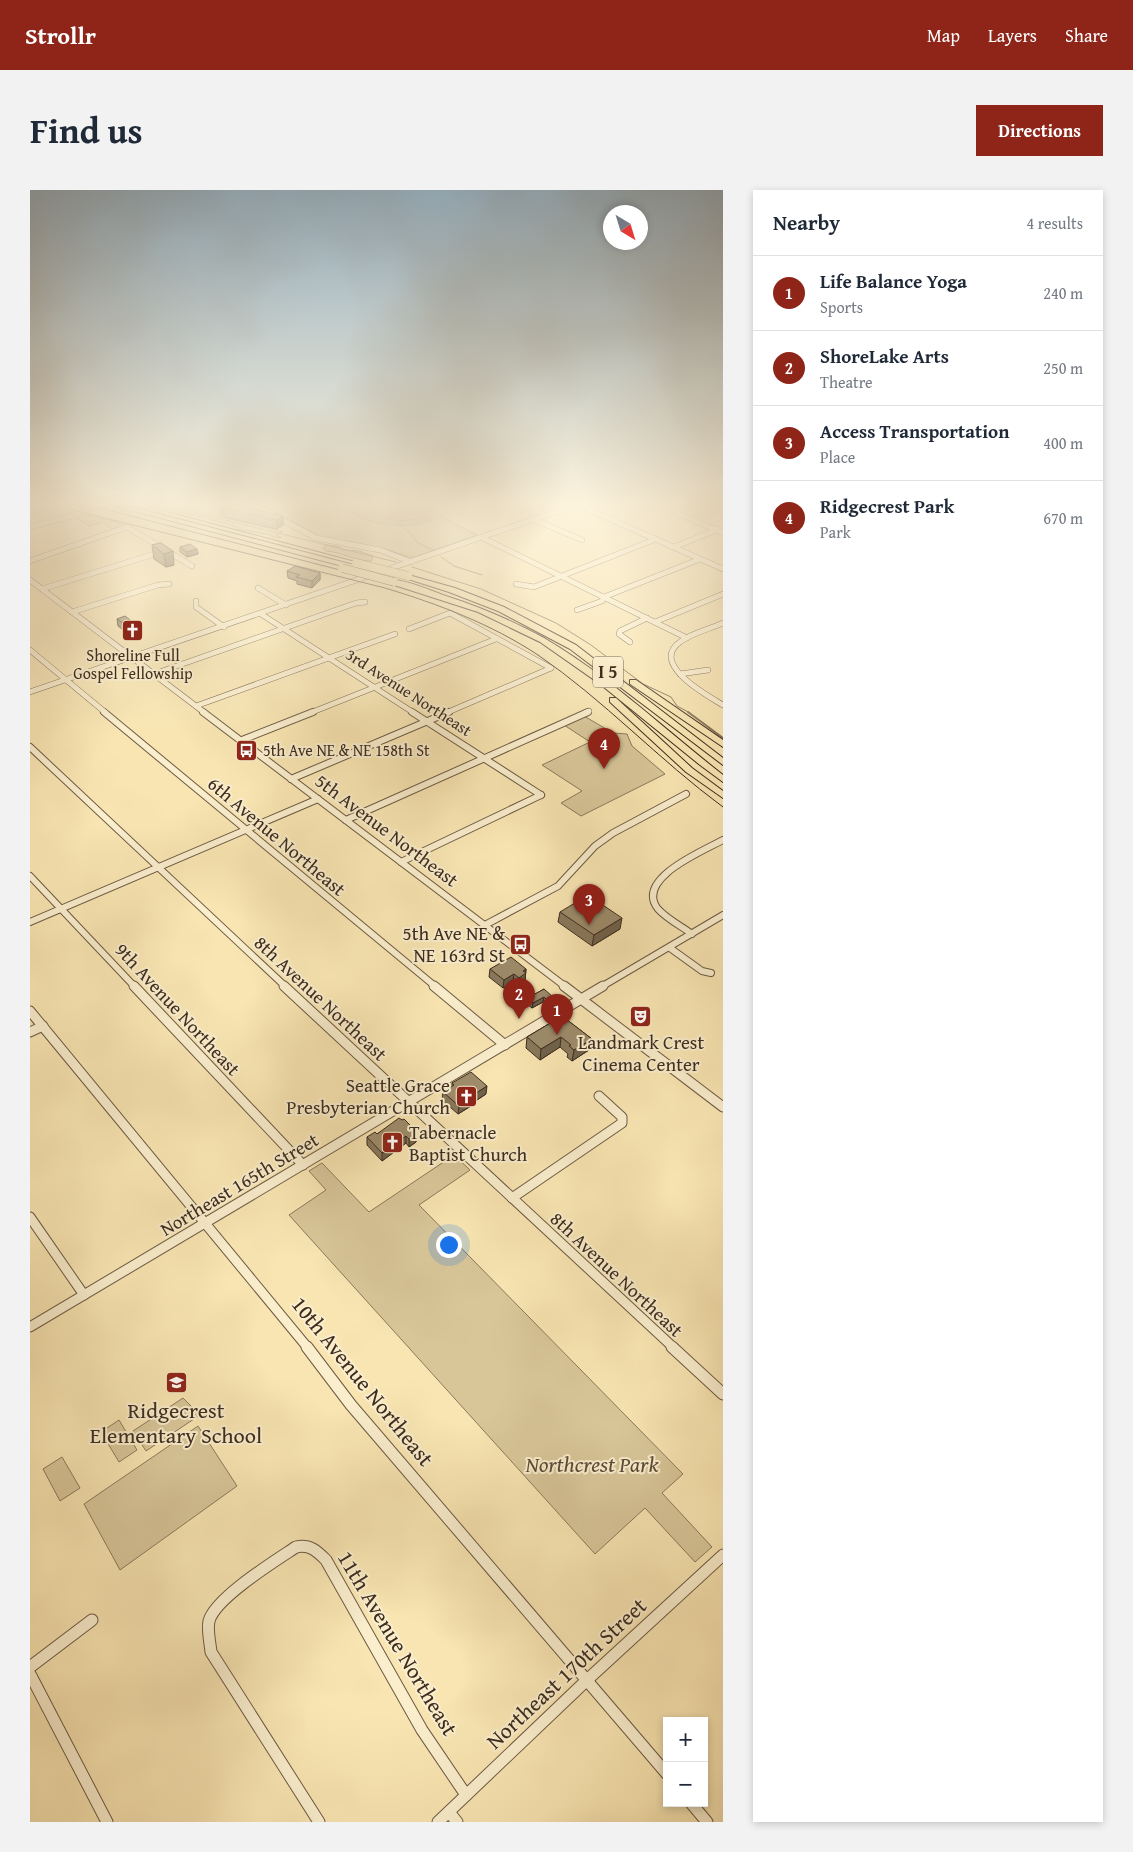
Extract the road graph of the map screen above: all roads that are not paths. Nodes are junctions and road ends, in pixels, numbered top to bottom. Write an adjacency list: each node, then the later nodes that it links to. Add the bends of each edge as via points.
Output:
1 (74, 579): 14 (street)
2 (359, 579): 19 (street)
3 (383, 579): 37 (highway, I 5, bridge, via 480,610 528,633)
4 (418, 579): 20 (highway, I 5, bridge)
5 (553, 579): 10 (street, via 532,588)
6 (567, 579): 16 (street)
7 (649, 579): 16 (street)
8 (30, 580): 11 (street, 5th Avenue Northeast)
9 (169, 584): 22 (street)
10 (516, 584)
11 (36, 585): 12 (street); 14 (street, 5th Avenue Northeast)
12 (30, 587)
13 (258, 588): 19 (street)
14 (42, 589): 22 (street, 5th Avenue Northeast)
15 (723, 594): 25 (street)
16 (604, 597): 21 (street, via 602,601); 24 (street)
17 (196, 601): 27 (street, via 196,607)
18 (365, 602): 28 (street)
19 (286, 605): 23 (street)
20 (501, 609): 49 (highway, via 516,613 580,646); 52 (highway, I 5, via 573,647)
21 (578, 610)
22 (72, 612): 35 (street, 5th Avenue Northeast)
23 (261, 614): 27 (street); 28 (street, 3rd Avenue Northeast)
24 (647, 618): 25 (street); 33 (street, via 620,631 622,638)
25 (655, 622): 31 (street)
26 (723, 622): 31 (street)
27 (224, 627): 35 (street)
28 (284, 628): 36 (street, 3rd Avenue Northeast); 39 (street)
29 (409, 629): 32 (street, via 450,613)
30 (395, 634): 36 (street)
31 (687, 638): 40 (street, via 674,647 670,657 671,665)
32 (496, 639): 42 (street); 47 (street, via 551,668)
33 (630, 642)
34 (30, 650): 41 (street, 6th Avenue Northeast)
35 (131, 657): 39 (street, 5th Avenue Northeast); 41 (street)
36 (328, 657): 42 (street, 3rd Avenue Northeast); 45 (street)
37 (576, 663): 54 (highway, I 5); 56 (highway, via 653,739)
38 (708, 670): 40 (street)
39 (154, 674): 45 (street, 5th Avenue Northeast)
40 (680, 674): 44 (street)
41 (66, 680): 43 (street); 59 (street, 6th Avenue Northeast)
42 (376, 687): 47 (street, 3rd Avenue Northeast); 48 (street)
43 (30, 692)
44 (723, 705)
45 (196, 706): 48 (street, 5th Avenue Northeast)
46 (589, 712): 51 (street)
47 (428, 720): 51 (street, 3rd Avenue Northeast); 53 (street)
48 (242, 740): 53 (street, 5th Avenue Northeast)
49 (723, 744)
50 (30, 747): 62 (street, 8th Avenue Northeast)
51 (486, 758): 58 (street); 61 (street, 3rd Avenue Northeast, via 541,795)
52 (723, 762)
53 (291, 778): 57 (street, 5th Avenue Northeast)
54 (723, 779)
55 (686, 794): 67 (street, via 612,833 595,846 558,886)
56 (723, 794)
57 (318, 799): 58 (street, 5th Avenue Northeast); 59 (street)
58 (346, 820): 61 (street, 5th Avenue Northeast)
59 (244, 830): 62 (street); 75 (street, 6th Avenue Northeast)
60 (723, 840): 68 (street, via 665,873 652,894 654,903 664,914)
61 (401, 862): 67 (street, 5th Avenue Northeast)
62 (158, 867): 64 (street); 77 (street, 8th Avenue Northeast)
63 (30, 876): 64 (street, 9th Avenue Northeast)
64 (61, 909): 66 (street); 79 (street, 9th Avenue Northeast)
65 (721, 919): 68 (street, Northeast 165th Street)
66 (30, 922)
67 (485, 925): 71 (street, 5th Avenue Northeast)
68 (692, 934): 69 (street, Northeast 165th Street)
69 (670, 948): 70 (street, via 702,971); 71 (street, Northeast 165th Street)
70 (711, 973)
71 (582, 999): 75 (street, Northeast 165th Street); 78 (street, 5th Avenue Northeast)
72 (30, 1010): 73 (street, 10th Avenue Northeast)
73 (43, 1026): 74 (street); 82 (street, 10th Avenue Northeast)
74 (30, 1032)
75 (505, 1045): 77 (street, Northeast 165th Street)
76 (598, 1096): 80 (street, via 622,1117 622,1123)
77 (408, 1102): 79 (street, Northeast 165th Street); 80 (street, 8th Avenue Northeast)
78 (723, 1108)
79 (303, 1165): 82 (street, Northeast 165th Street)
80 (512, 1198): 85 (street, 8th Avenue Northeast)
81 (30, 1217): 83 (street)
82 (205, 1223): 83 (street, Northeast 165th Street); 90 (street, 10th Avenue Northeast, via 352,1405)
83 (84, 1295): 84 (street, Northeast 165th Street)
84 (30, 1327)
85 (723, 1394)
86 (723, 1556): 90 (street, Northeast 170th Street)
87 (92, 1620): 88 (street)
88 (30, 1667)
89 (30, 1674): 95 (street)
90 (587, 1680): 91 (street, 10th Avenue Northeast); 92 (street, Northeast 170th Street)
91 (663, 1769)
92 (466, 1795): 94 (street, Northeast 170th Street); 96 (street, 11th Avenue Northeast, via 422,1730 326,1560 315,1549 304,1545 296,1547 221,1602 210,1617 209,1631 211,1652)
93 (694, 1807): 98 (street)
94 (453, 1817): 97 (street, Northeast 170th Street)
95 (107, 1822)
96 (319, 1822)
97 (438, 1822)
98 (707, 1822)

